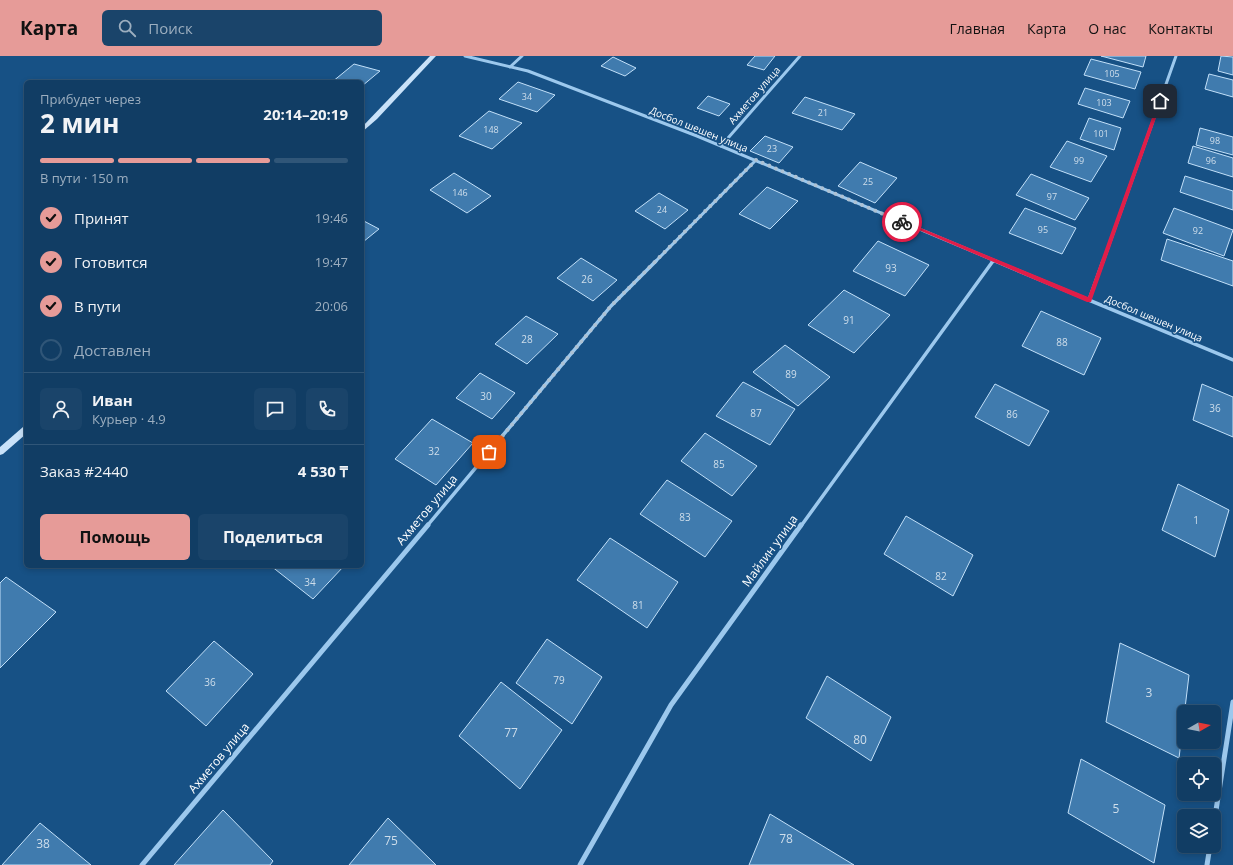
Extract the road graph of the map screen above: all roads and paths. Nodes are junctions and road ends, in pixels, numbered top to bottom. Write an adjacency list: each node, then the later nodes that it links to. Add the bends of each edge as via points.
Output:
1 (433, 56): 7 (street)
2 (465, 56): 6 (street, Досбол шешен улица)
3 (522, 56): 6 (street)
4 (800, 56): 8 (street, Ахметов улица)
5 (1176, 56): 11 (street)
6 (510, 67): 8 (street, Досбол шешен улица, via 528,71)
7 (364, 128)
8 (721, 146): 9 (street, Досбол шешен улица)
9 (756, 160): 10 (street, Досбол шешен улица); 18 (street, Ахметов улица, via 611,306)
10 (993, 260): 11 (street, Досбол шешен улица); 19 (street, Майлин улица, via 671,705)
11 (1089, 300): 12 (street, Досбол шешен улица)
12 (1233, 360)
13 (24, 431): 14 (street)
14 (0, 452)
15 (1233, 702): 16 (street)
16 (1216, 809)
17 (1209, 853): 20 (street)
18 (142, 865)
19 (580, 865)
20 (1207, 865)

